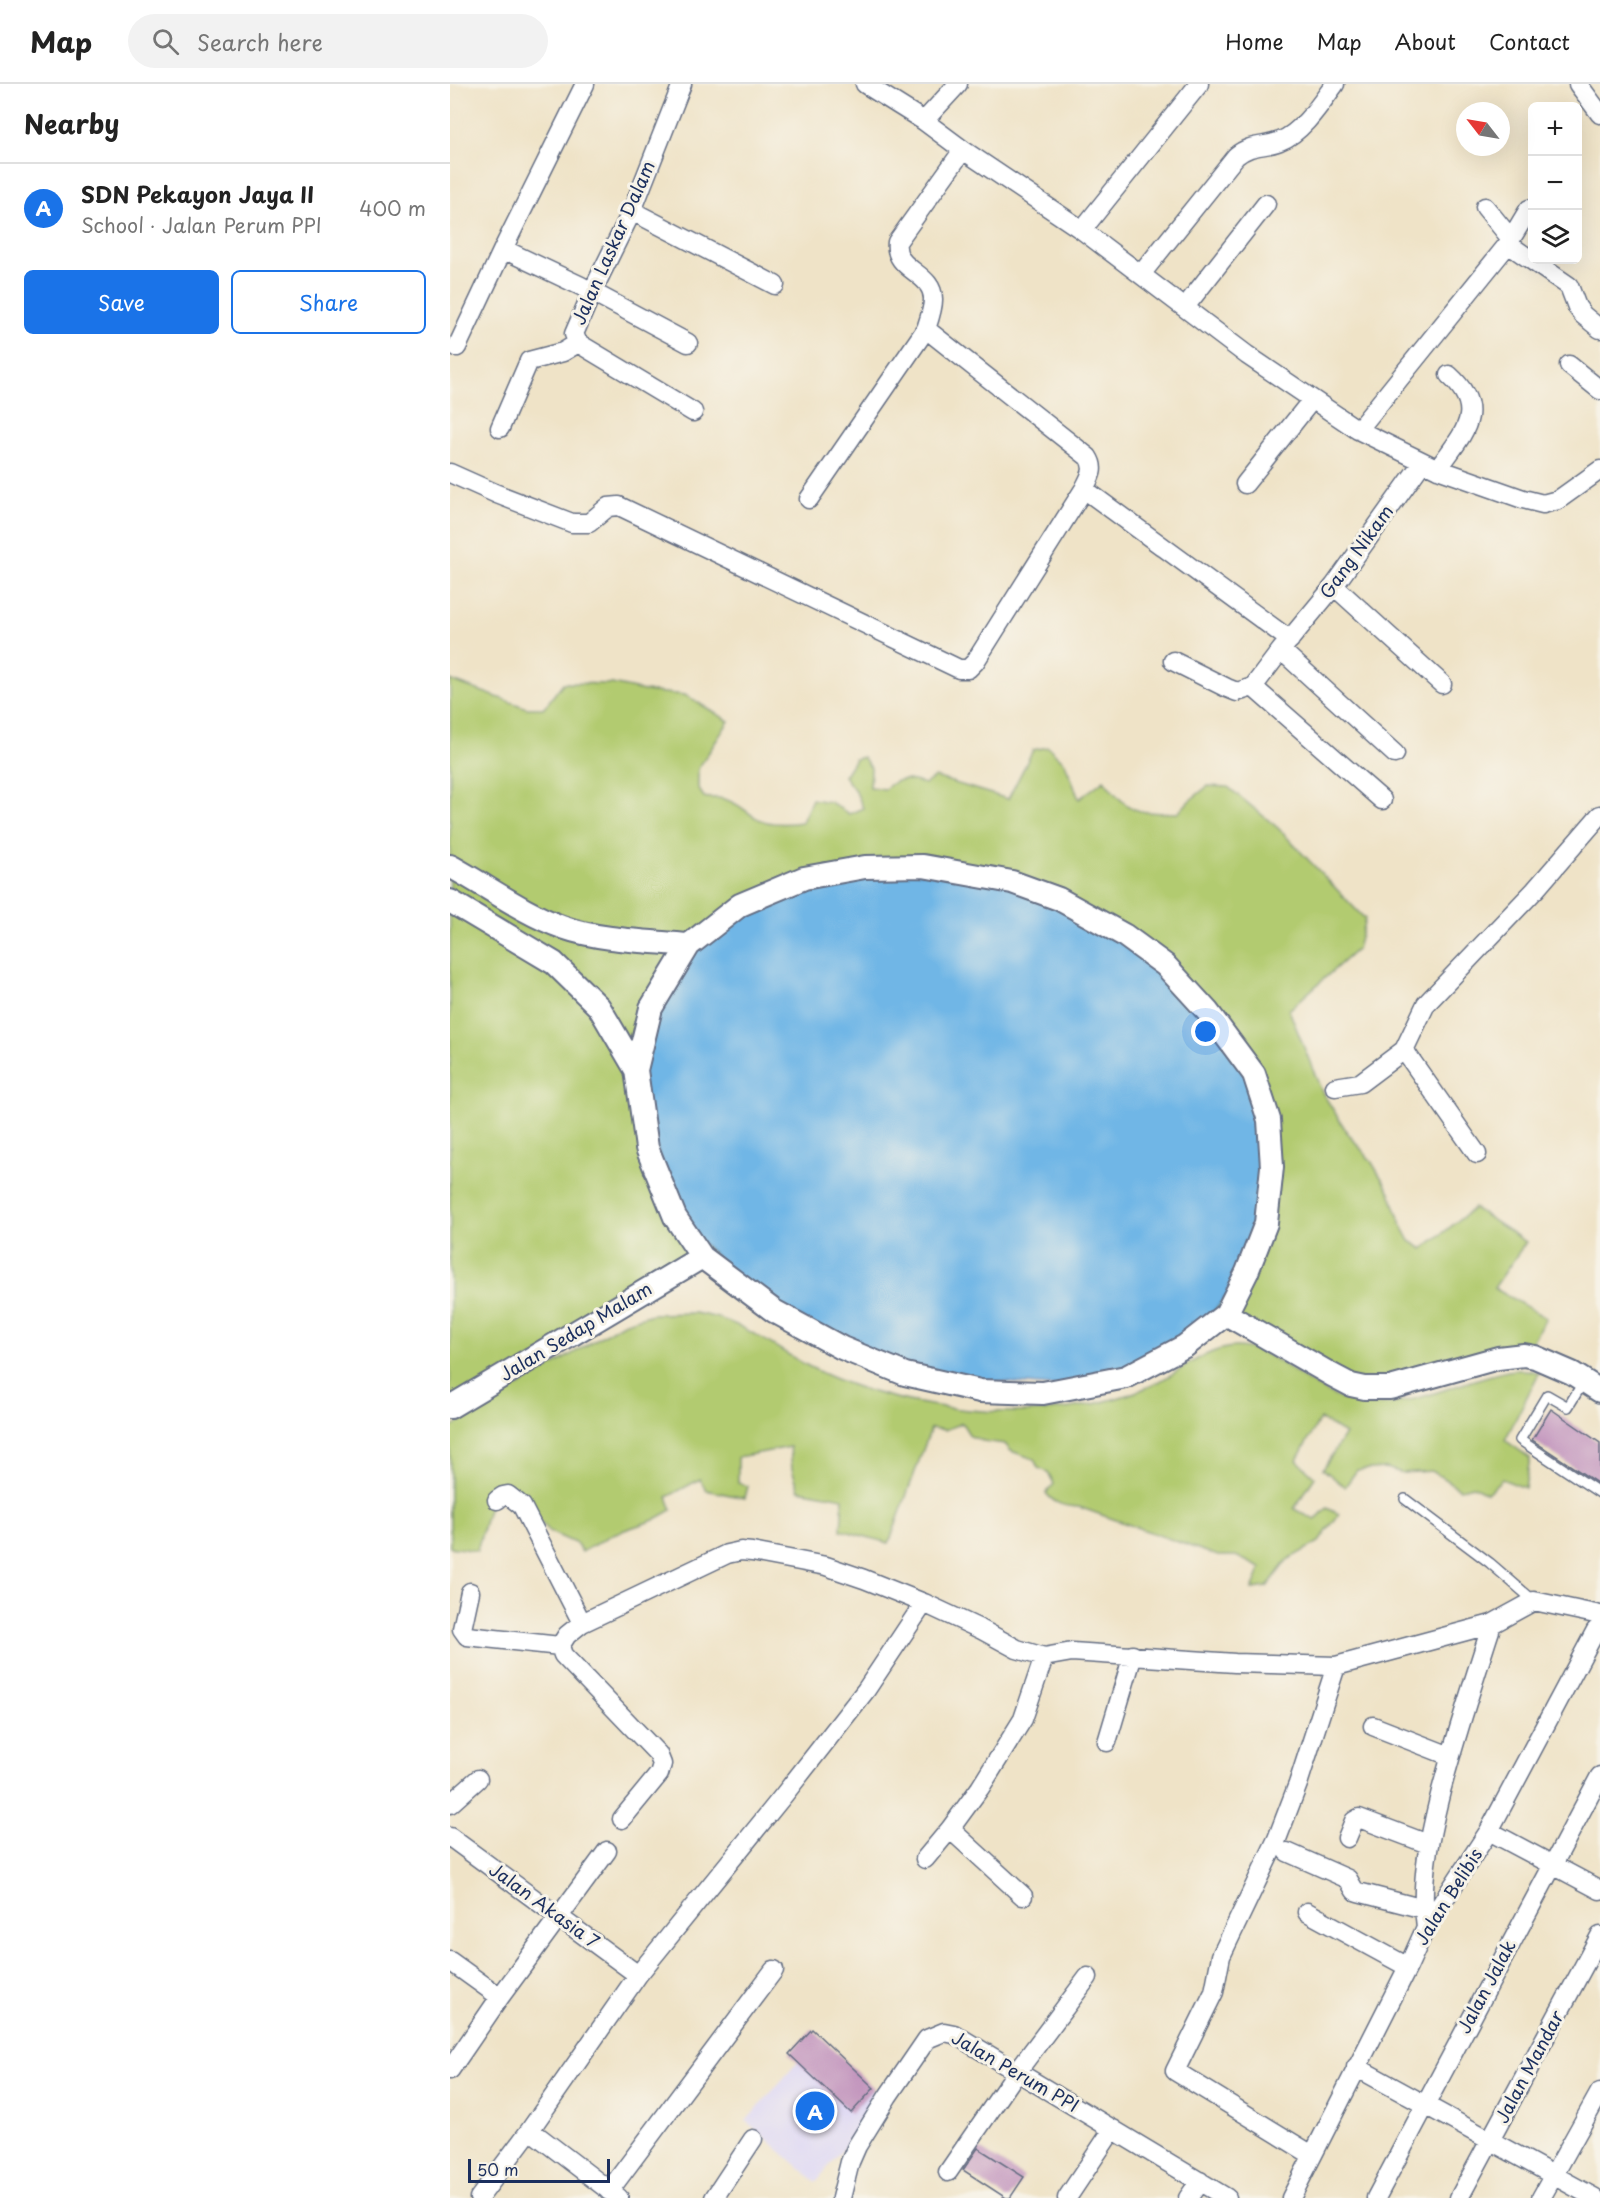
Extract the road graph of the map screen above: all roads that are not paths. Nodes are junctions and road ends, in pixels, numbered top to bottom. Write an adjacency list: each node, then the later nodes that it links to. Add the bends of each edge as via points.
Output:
1 (585, 84): 17 (street)
2 (682, 84): 14 (street, Jalan Laskar Dalam)
3 (865, 84): 9 (street)
4 (958, 84): 9 (street)
5 (1199, 84): 15 (street)
6 (1335, 84): 18 (street, via 1311,117 1283,140 1246,148 1236,156)
7 (1578, 84): 8 (street)
8 (1600, 114)
9 (924, 121): 10 (street)
10 (963, 150): 15 (street); 22 (street, via 897,242 899,258 931,286 933,299)
11 (1266, 204): 21 (street)
12 (1485, 207): 16 (street)
13 (1529, 210): 16 (street)
14 (632, 212): 19 (street); 20 (street, Jalan Laskar Dalam)
15 (1082, 230): 18 (street)
16 (1510, 242): 23 (street, via 1569,286 1577,307); 33 (street)
17 (503, 249): 20 (street); 26 (street)
18 (1142, 273): 21 (street)
19 (775, 285)
20 (592, 292): 24 (street, Jalan Laskar Dalam, via 574,331); 25 (street)
21 (1185, 307): 30 (street)
22 (926, 329): 38 (street, via 1088,457 1093,471); 39 (street)
23 (1600, 329)
24 (578, 343): 31 (street, Jalan Laskar Dalam); 32 (street, via 563,352 529,361)
25 (688, 343)
26 (457, 347)
27 (1569, 365): 29 (street)
28 (1449, 375): 34 (street, Gang Nikam, via 1466,394 1469,419)
29 (1600, 390)
30 (1311, 401): 33 (street); 37 (street)
31 (693, 412)
32 (500, 428)
33 (1358, 430): 34 (street)
34 (1430, 466): 35 (street, via 1543,504 1558,500); 40 (street, Gang Nikam)
35 (1600, 470)
36 (450, 473): 38 (street, via 572,524 589,523 608,507 619,506 963,670 975,662)
37 (1245, 484)
38 (1084, 489): 41 (street)
39 (809, 499)
40 (1334, 586): 41 (street, Gang Nikam); 43 (street)
41 (1285, 645): 44 (street, Gang Nikam); 45 (street)
42 (1173, 661): 44 (street, via 1237,692)
43 (1442, 684)
44 (1253, 687): 46 (street)
45 (1395, 754)
46 (1382, 800)
47 (1599, 820): 51 (street, via 1426,1004)
48 (450, 866): 50 (street, via 530,913 562,927 581,933)
49 (450, 901): 52 (street, via 554,963 599,1007)
50 (689, 945): 52 (street, via 651,1008); 56 (street, via 740,905 804,878 865,867 923,866 1012,882 1059,899 1124,935 1166,965 1208,1012 1254,1074 1269,1120 1272,1167 1266,1223)
51 (1404, 1050): 53 (street, via 1360,1083); 54 (street)
52 (636, 1070): 55 (street, via 646,1148 675,1217)
53 (1335, 1087)
54 (1477, 1154)
55 (702, 1257): 56 (street, via 774,1311 842,1348 905,1374 980,1391 1043,1393 1126,1377 1185,1346); 58 (street, Jalan Sedap Malam)
56 (1226, 1314): 57 (street, via 1332,1375 1365,1388 1390,1388 1510,1355 1536,1357)
57 (1592, 1386): 59 (lane, via 1568,1407 1547,1395 1520,1440)
58 (450, 1407)
59 (1600, 1493)
60 (1406, 1499): 63 (lane)
61 (497, 1500): 65 (street, via 511,1496 522,1506)
62 (470, 1592): 68 (street, via 462,1629 466,1636)
63 (1534, 1601): 66 (street); 67 (street)
64 (924, 1603): 65 (street, via 826,1566 741,1551 727,1554); 70 (street, via 1017,1649); 97 (street, via 866,1690)
65 (582, 1623): 68 (street)
66 (1598, 1623): 80 (street, Jalan Belibis)
67 (1492, 1624): 71 (street); 74 (street)
68 (560, 1646): 78 (street, via 563,1654 661,1761 659,1774)
69 (1133, 1655): 70 (street, via 1072,1652); 71 (street); 73 (street)
70 (1044, 1657): 79 (street, via 1023,1719)
71 (1336, 1666): 109 (street, via 1277,1839 1221,1956 1214,1992 1175,2071)
72 (1373, 1726): 74 (street)
73 (1107, 1742)
74 (1450, 1755): 83 (street)
75 (1600, 1776): 87 (street, Jalan Jalak)
76 (478, 1779): 77 (street)
77 (450, 1804)
78 (622, 1819)
79 (950, 1829): 86 (street); 89 (street)
80 (1490, 1831): 87 (street); 92 (street, Jalan Belibis)
81 (450, 1837): 91 (street, Jalan Akasia 7)
82 (1347, 1838): 83 (street, via 1359,1818)
83 (1428, 1844): 92 (street)
84 (607, 1851): 91 (street)
85 (1287, 1852): 92 (street, via 1347,1879 1354,1891)
86 (924, 1859)
87 (1552, 1864): 88 (street); 104 (street, Jalan Jalak)
88 (1600, 1890)
89 (1023, 1896)
90 (1307, 1912): 95 (street)
91 (558, 1916): 97 (street, Jalan Akasia 7); 99 (street)
92 (1425, 1918): 95 (street, Jalan Belibis)
93 (1600, 1936): 108 (street, Jalan Mandar)
94 (450, 1961): 99 (street)
95 (1408, 1967): 100 (street, Jalan Belibis)
96 (774, 1970): 113 (street)
97 (638, 1975): 106 (street)
98 (1088, 1977): 102 (street)
99 (500, 1997): 101 (street)
100 (1356, 2067): 104 (street); 109 (street, Jalan Belibis)
101 (450, 2070)
102 (1016, 2073): 105 (street, Jalan Perum PPI); 110 (street); 116 (street, Jalan Perum PPI, via 954,2034 944,2032 927,2040 857,2146)
103 (1600, 2092): 111 (street)
104 (1425, 2104): 108 (street); 121 (street, Jalan Jalak)
105 (1113, 2129): 112 (street, Jalan Perum PPI); 117 (street)
106 (530, 2130): 113 (street); 114 (street)
107 (753, 2139): 115 (street)
108 (1490, 2140): 111 (street); 122 (street, Jalan Mandar)
109 (1312, 2155): 120 (street, Jalan Belibis)
110 (948, 2172)
111 (1554, 2175): 123 (street); 124 (street)
112 (1200, 2181): 118 (street); 119 (street, Jalan Perum PPI)
113 (614, 2194)
114 (479, 2198)
115 (714, 2198)
116 (841, 2198)
117 (1067, 2198)
118 (1188, 2198)
119 (1227, 2198)
120 (1291, 2198)
121 (1376, 2198)
122 (1459, 2198)
123 (1541, 2198)
124 (1595, 2198)

